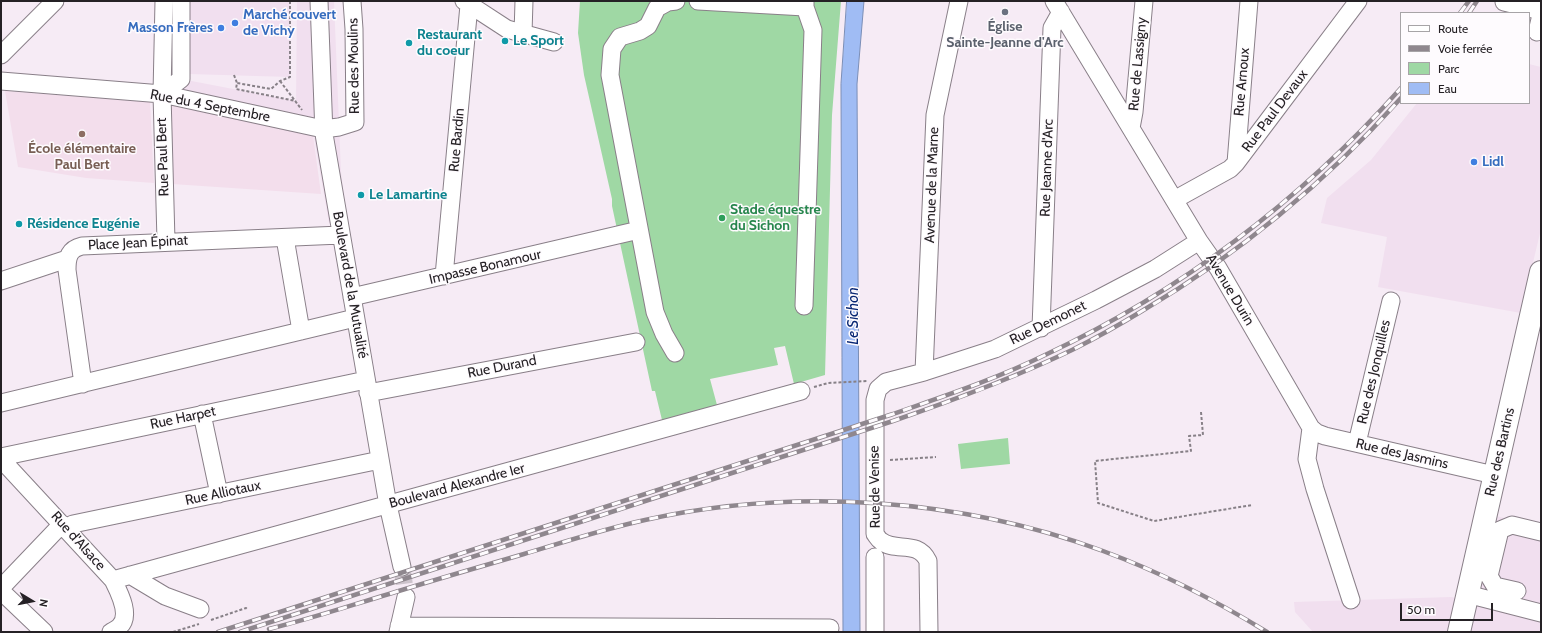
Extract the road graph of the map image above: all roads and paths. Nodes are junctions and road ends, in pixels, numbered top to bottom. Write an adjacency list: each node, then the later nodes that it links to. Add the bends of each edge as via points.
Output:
1 (55, 1): 23 (street)
2 (164, 1): 29 (street, Rue Paul Bert)
3 (181, 1): 29 (street, via 181,79)
4 (290, 1): 26 (path, via 290,77)
5 (318, 1): 32 (street, Boulevard de la Mutualité)
6 (352, 1): 32 (street, Rue des Moulins, via 355,122)
7 (524, 1): 21 (street)
8 (676, 1): 35 (street, via 657,8 648,26 620,37 612,49 610,74)
9 (698, 1): 16 (street)
10 (959, 1): 52 (street, Avenue de la Marne, via 935,115)
11 (1144, 1): 31 (street, Rue de Lassigny)
12 (1249, 1): 33 (street, Rue Arnoux)
13 (1358, 1): 33 (street, Rue Paul Devaux)
14 (1504, 2): 18 (street)
15 (466, 3): 21 (street, via 507,29); 42 (street, Rue Bardin)
16 (805, 4): 46 (street, via 813,30)
17 (1058, 6): 31 (street, Avenue Durin); 48 (street, Rue Jeanne d'Arc, via 1052,28)
18 (1541, 12)
19 (1541, 15): 20 (street)
20 (1537, 32)
21 (524, 34): 22 (street)
22 (554, 42)
23 (1, 55)
24 (234, 75): 27 (path)
25 (1, 81): 29 (street, Rue du 4 Septembre)
26 (280, 81): 27 (path, via 271,90); 28 (path)
27 (237, 83): 30 (path, via 236,89)
28 (288, 91)
29 (162, 94): 32 (street, Rue du 4 Septembre); 38 (street, Rue Paul Bert)
30 (296, 101)
31 (1131, 128): 34 (street, Avenue Durin)
32 (323, 129): 36 (street, Boulevard de la Mutualité)
33 (1236, 163): 34 (street, Rue Paul Devaux, via 1230,169)
34 (1174, 200): 39 (street, Avenue Durin)
35 (639, 230): 42 (street, Impasse Bonamour); 51 (street, via 655,312)
36 (341, 235): 37 (street, Place Jean Épinat); 44 (street, Boulevard de la Mutualité)
37 (284, 238): 38 (street, Place Jean Épinat); 49 (street)
38 (166, 241): 40 (street, Place Jean Épinat, via 76,247)
39 (1199, 241): 48 (street, Rue Demonet, via 1155,269); 61 (street, Avenue Durin, via 1218,268)
40 (67, 259): 43 (street); 55 (street)
41 (1541, 272): 67 (main road, Rue des Bartins)
42 (444, 276): 44 (street, Impasse Bonamour)
43 (1, 281)
44 (352, 297): 47 (street, Boulevard de la Mutualité)
45 (1391, 301): 62 (street, Rue des Jonquilles)
46 (804, 306)
47 (356, 318): 49 (street); 56 (street, Boulevard de la Mutualité)
48 (1040, 328): 52 (street, Rue Demonet, via 995,348)
49 (301, 332): 55 (street)
50 (636, 342): 56 (street, Rue Durand)
51 (675, 353)
52 (924, 372): 53 (street, Rue Demonet)
53 (878, 382): 54 (path); 66 (street, Rue de Venise, via 875,400)
54 (828, 383)
55 (83, 384): 58 (street)
56 (367, 386): 60 (street, Rue Harpet); 65 (street, Boulevard de la Mutualité)
57 (801, 391): 69 (street, Boulevard Alexandre Ier)
58 (1, 403)
59 (1201, 412): 70 (path, via 1203,435 1189,436 1191,451 1094,461 1098,503 1154,521)
60 (202, 414): 64 (street, Rue Harpet); 68 (street)
61 (1311, 428): 62 (street, Rue des Jasmins, via 1325,436); 81 (street, via 1307,459)
62 (1357, 443): 67 (street, Rue des Jasmins)
63 (936, 457): 66 (path)
64 (1, 458): 71 (street, Rue d'Alsace)
65 (380, 460): 68 (street, Rue Alliotaux); 69 (street, Boulevard de la Mutualité)
66 (875, 461): 90 (street, Rue de Venise, via 875,534 886,544 919,550 925,555 928,561)
67 (1494, 475): 80 (main road, Rue des Bartins)
68 (219, 494): 71 (street, Rue Alliotaux)
69 (388, 505): 74 (street, Boulevard de la Mutualité); 75 (street, Boulevard Alexandre Ier)
70 (1252, 505)
71 (64, 526): 76 (street, Rue d'Alsace); 77 (street)
72 (1541, 532): 79 (street, via 1512,525 1500,530 1489,576 1495,586)
73 (875, 557): 89 (street)
74 (402, 567)
75 (130, 575): 76 (street, Boulevard Alexandre Ier); 82 (street, via 165,596)
76 (113, 580): 88 (street, Rue d'Alsace, via 124,606 124,617 120,627)
77 (1, 588)
78 (1, 591): 87 (street)
79 (1517, 591)
80 (1467, 594): 83 (street); 91 (main road, Rue des Bartins)
81 (1351, 600)
82 (200, 608)
83 (1541, 613)
84 (830, 628): 86 (street)
85 (402, 629): 86 (street)
86 (654, 630)
87 (44, 632)
88 (111, 632)
89 (875, 632)
90 (929, 632)
91 (1459, 632)

